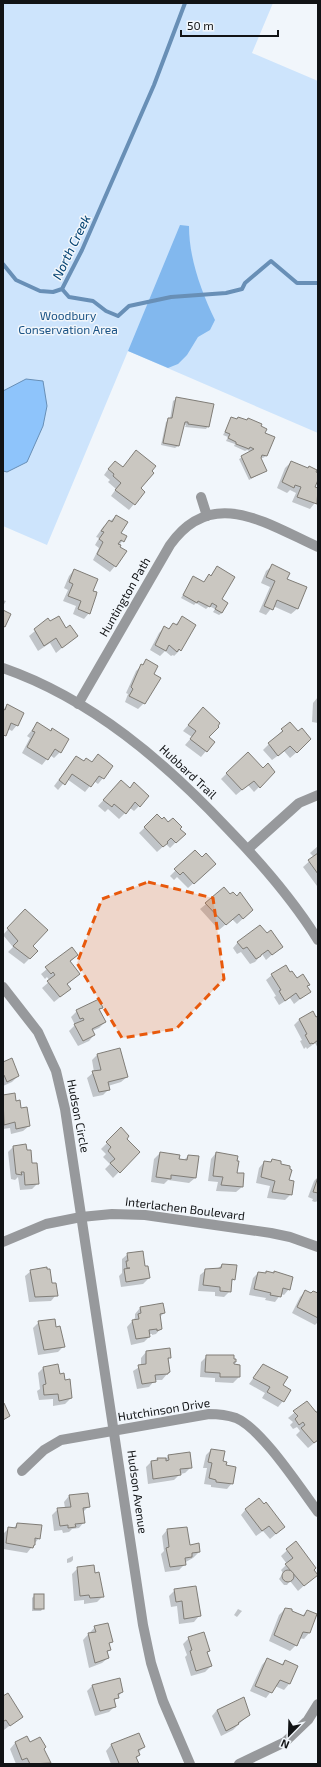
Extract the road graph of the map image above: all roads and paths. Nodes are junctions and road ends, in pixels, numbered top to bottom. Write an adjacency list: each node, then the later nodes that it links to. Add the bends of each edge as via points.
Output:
1 (201, 497): 2 (street)
2 (207, 516): 3 (street, Huntington Path, via 230,512 242,514); 5 (street, Huntington Path, via 186,526 170,545)
3 (318, 547)
4 (3, 668): 5 (street, Hubbard Trail, via 47,686)
5 (78, 704): 7 (street, Hubbard Trail, via 148,752 204,803)
6 (318, 795): 7 (street, via 299,803)
7 (248, 850): 8 (street, Hubbard Trail)
8 (318, 940)
9 (3, 987): 10 (street, Hudson Circle, via 38,1032 56,1071 65,1110)
10 (81, 1217): 11 (street, Interlachen Boulevard, via 46,1224); 12 (street, Interlachen Boulevard, via 112,1214 145,1215 271,1233); 13 (street, Hudson Avenue)
11 (3, 1242)
12 (318, 1247)
13 (114, 1430): 14 (street, Hutchinson Drive, via 61,1440 44,1450); 15 (street, Hutchinson Drive, via 209,1414 223,1414 236,1418 259,1434); 17 (street, Hudson Avenue, via 151,1663 163,1701)
14 (22, 1471)
15 (318, 1512)
16 (318, 1704): 18 (street, via 308,1720 285,1742)
17 (190, 1764)
18 (239, 1764)

